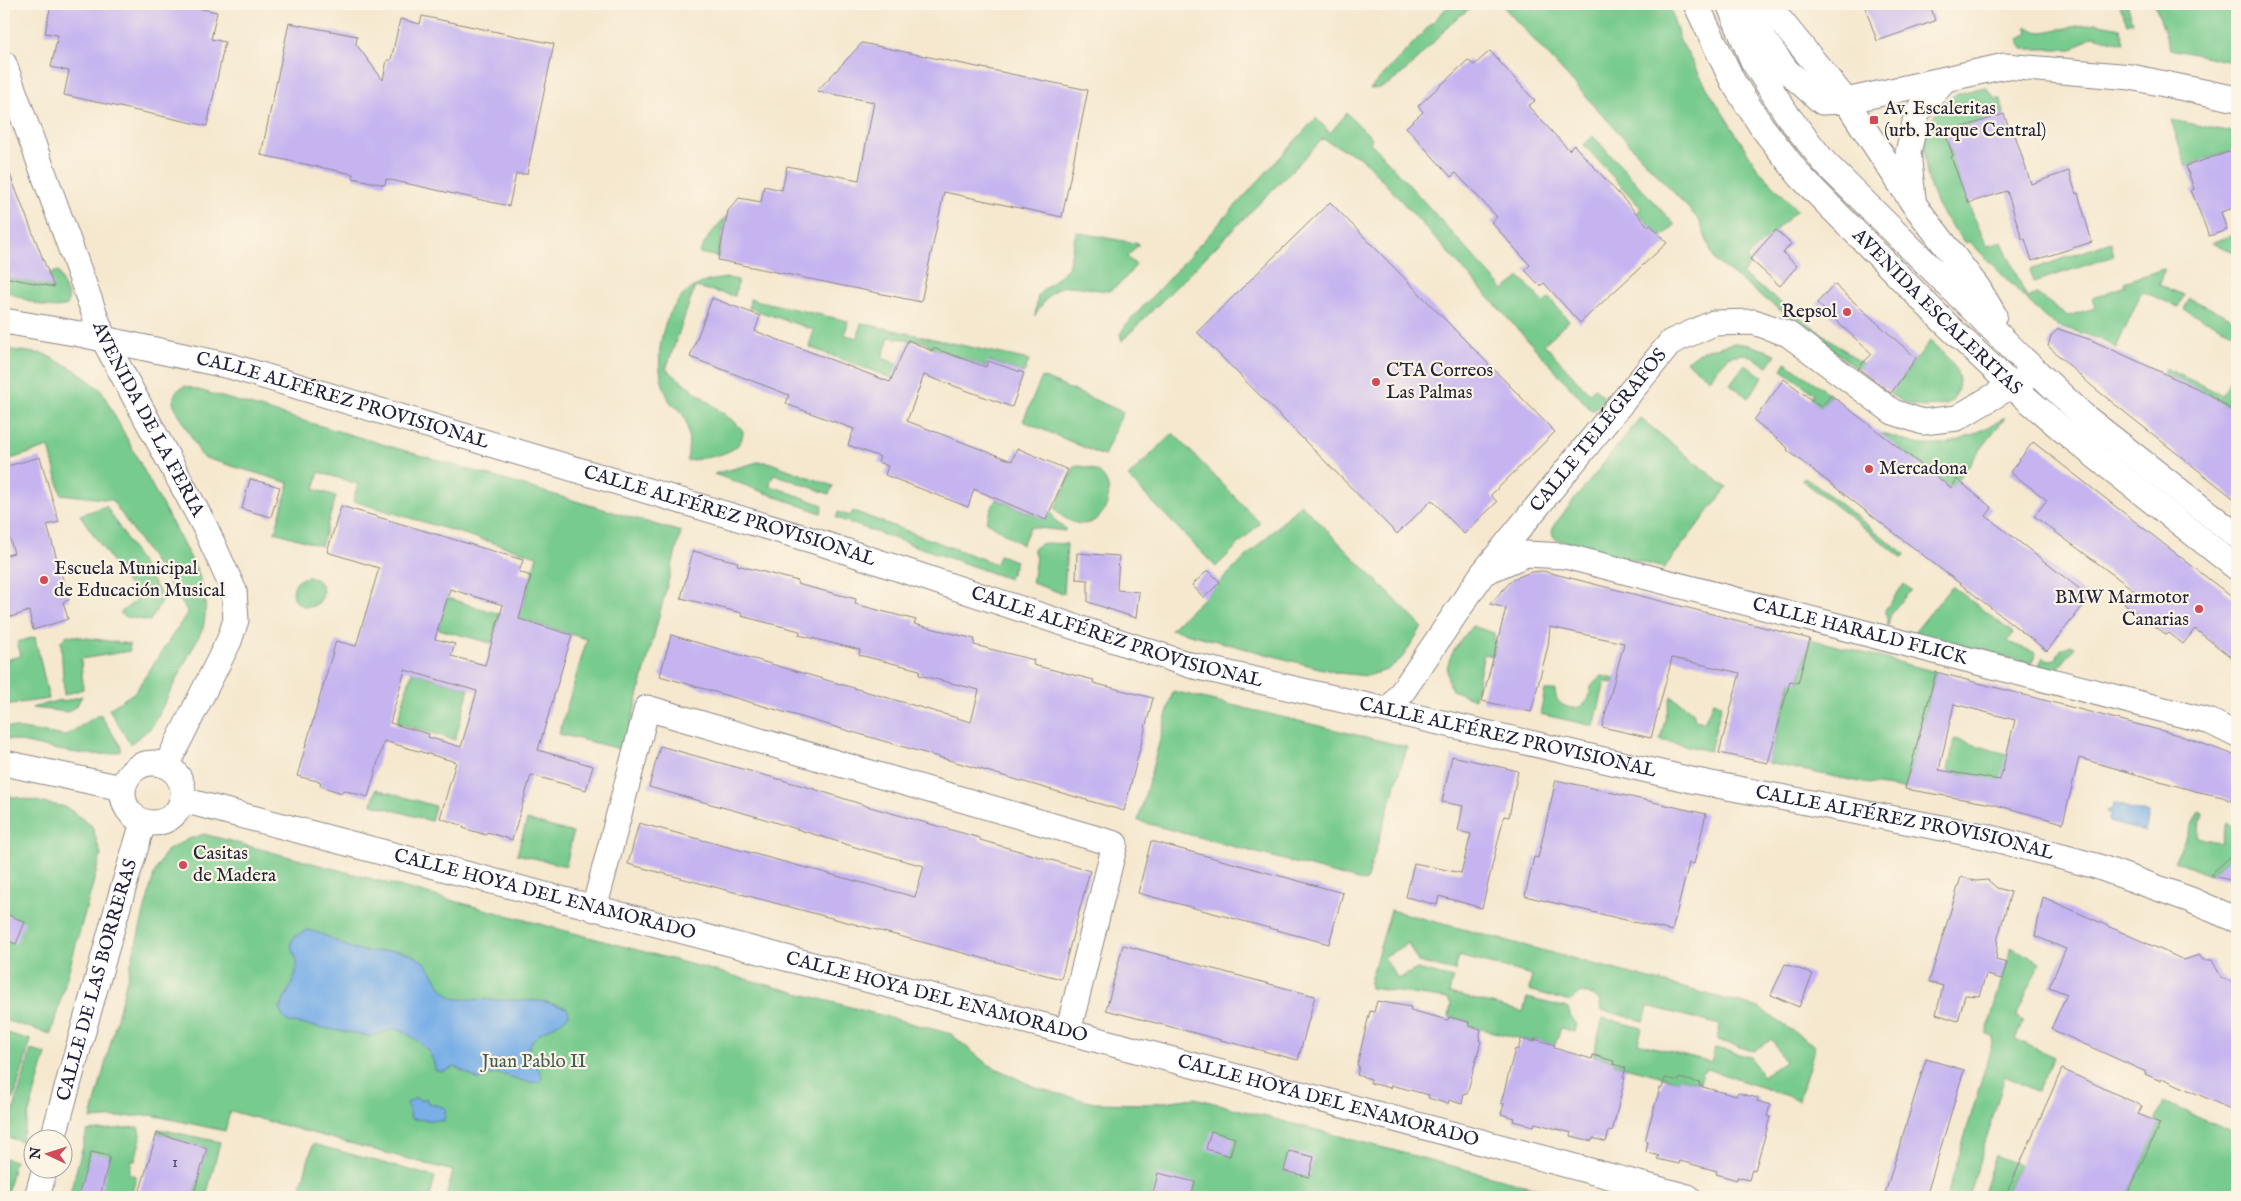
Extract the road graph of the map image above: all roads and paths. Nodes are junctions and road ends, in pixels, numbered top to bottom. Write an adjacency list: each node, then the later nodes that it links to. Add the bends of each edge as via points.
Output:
1 (1696, 4): 13 (street, AVENIDA ESCALERITAS, via 1733,82 1762,127 1800,176)
2 (1729, 4): 12 (street, AVENIDA ESCALERITAS, via 1753,61 1788,116 1825,163)
3 (1737, 4): 8 (street, via 1786,70 1822,102)
4 (1767, 4): 8 (street)
5 (4, 64): 11 (street, AVENIDA DE LA FERIA)
6 (1944, 80): 7 (street, via 2005,66 2132,77); 8 (street); 9 (street, via 1917,113 1908,153)
7 (2237, 99)
8 (1846, 101): 9 (street)
9 (1913, 203): 12 (street, via 1978,288)
10 (4, 322): 11 (street, CALLE ALFÉREZ PROVISIONAL)
11 (104, 340): 19 (street, CALLE ALFÉREZ PROVISIONAL, via 230,366 660,494 827,545 1190,665); 22 (street, AVENIDA DE LA FERIA, via 206,526 237,604 229,641)
12 (2029, 364): 13 (street, CALLE TELÉGRAFOS); 14 (street, AVENIDA ESCALERITAS, via 2085,417)
13 (2012, 386): 15 (street, AVENIDA ESCALERITAS); 18 (street, CALLE TELÉGRAFOS, via 1957,418 1923,422 1894,412 1788,334 1754,322 1714,323 1671,342)
14 (2190, 500): 15 (street); 16 (street, AVENIDA ESCALERITAS)
15 (2176, 520): 17 (street, AVENIDA ESCALERITAS)
16 (2237, 536)
17 (2237, 568)
18 (1483, 573): 19 (street, CALLE TELÉGRAFOS); 20 (street, CALLE HARALD FLICK, via 1526,554 1564,556 2211,722)
19 (1390, 710): 27 (street, CALLE ALFÉREZ PROVISIONAL, via 1691,780 1984,836 2096,866)
20 (2237, 735)
21 (4, 763): 23 (street)
22 (166, 766): 23 (street, via 153,762 139,766 128,775); 24 (street, via 177,774 183,786)
23 (122, 788): 25 (street, via 123,803 130,815)
24 (183, 800): 25 (street, via 175,815 160,823); 26 (street, CALLE HOYA DEL ENAMORADO)
25 (143, 823): 29 (street, CALLE DE LAS BORRERAS)
26 (594, 908): 28 (street, CALLE HOYA DEL ENAMORADO); 28 (street, via 647,708 1115,844)
27 (2237, 920)
28 (1068, 1032): 32 (street, CALLE HOYA DEL ENAMORADO)
29 (56, 1128)
30 (42, 1178): 31 (street)
31 (37, 1197)
32 (1688, 1197)

